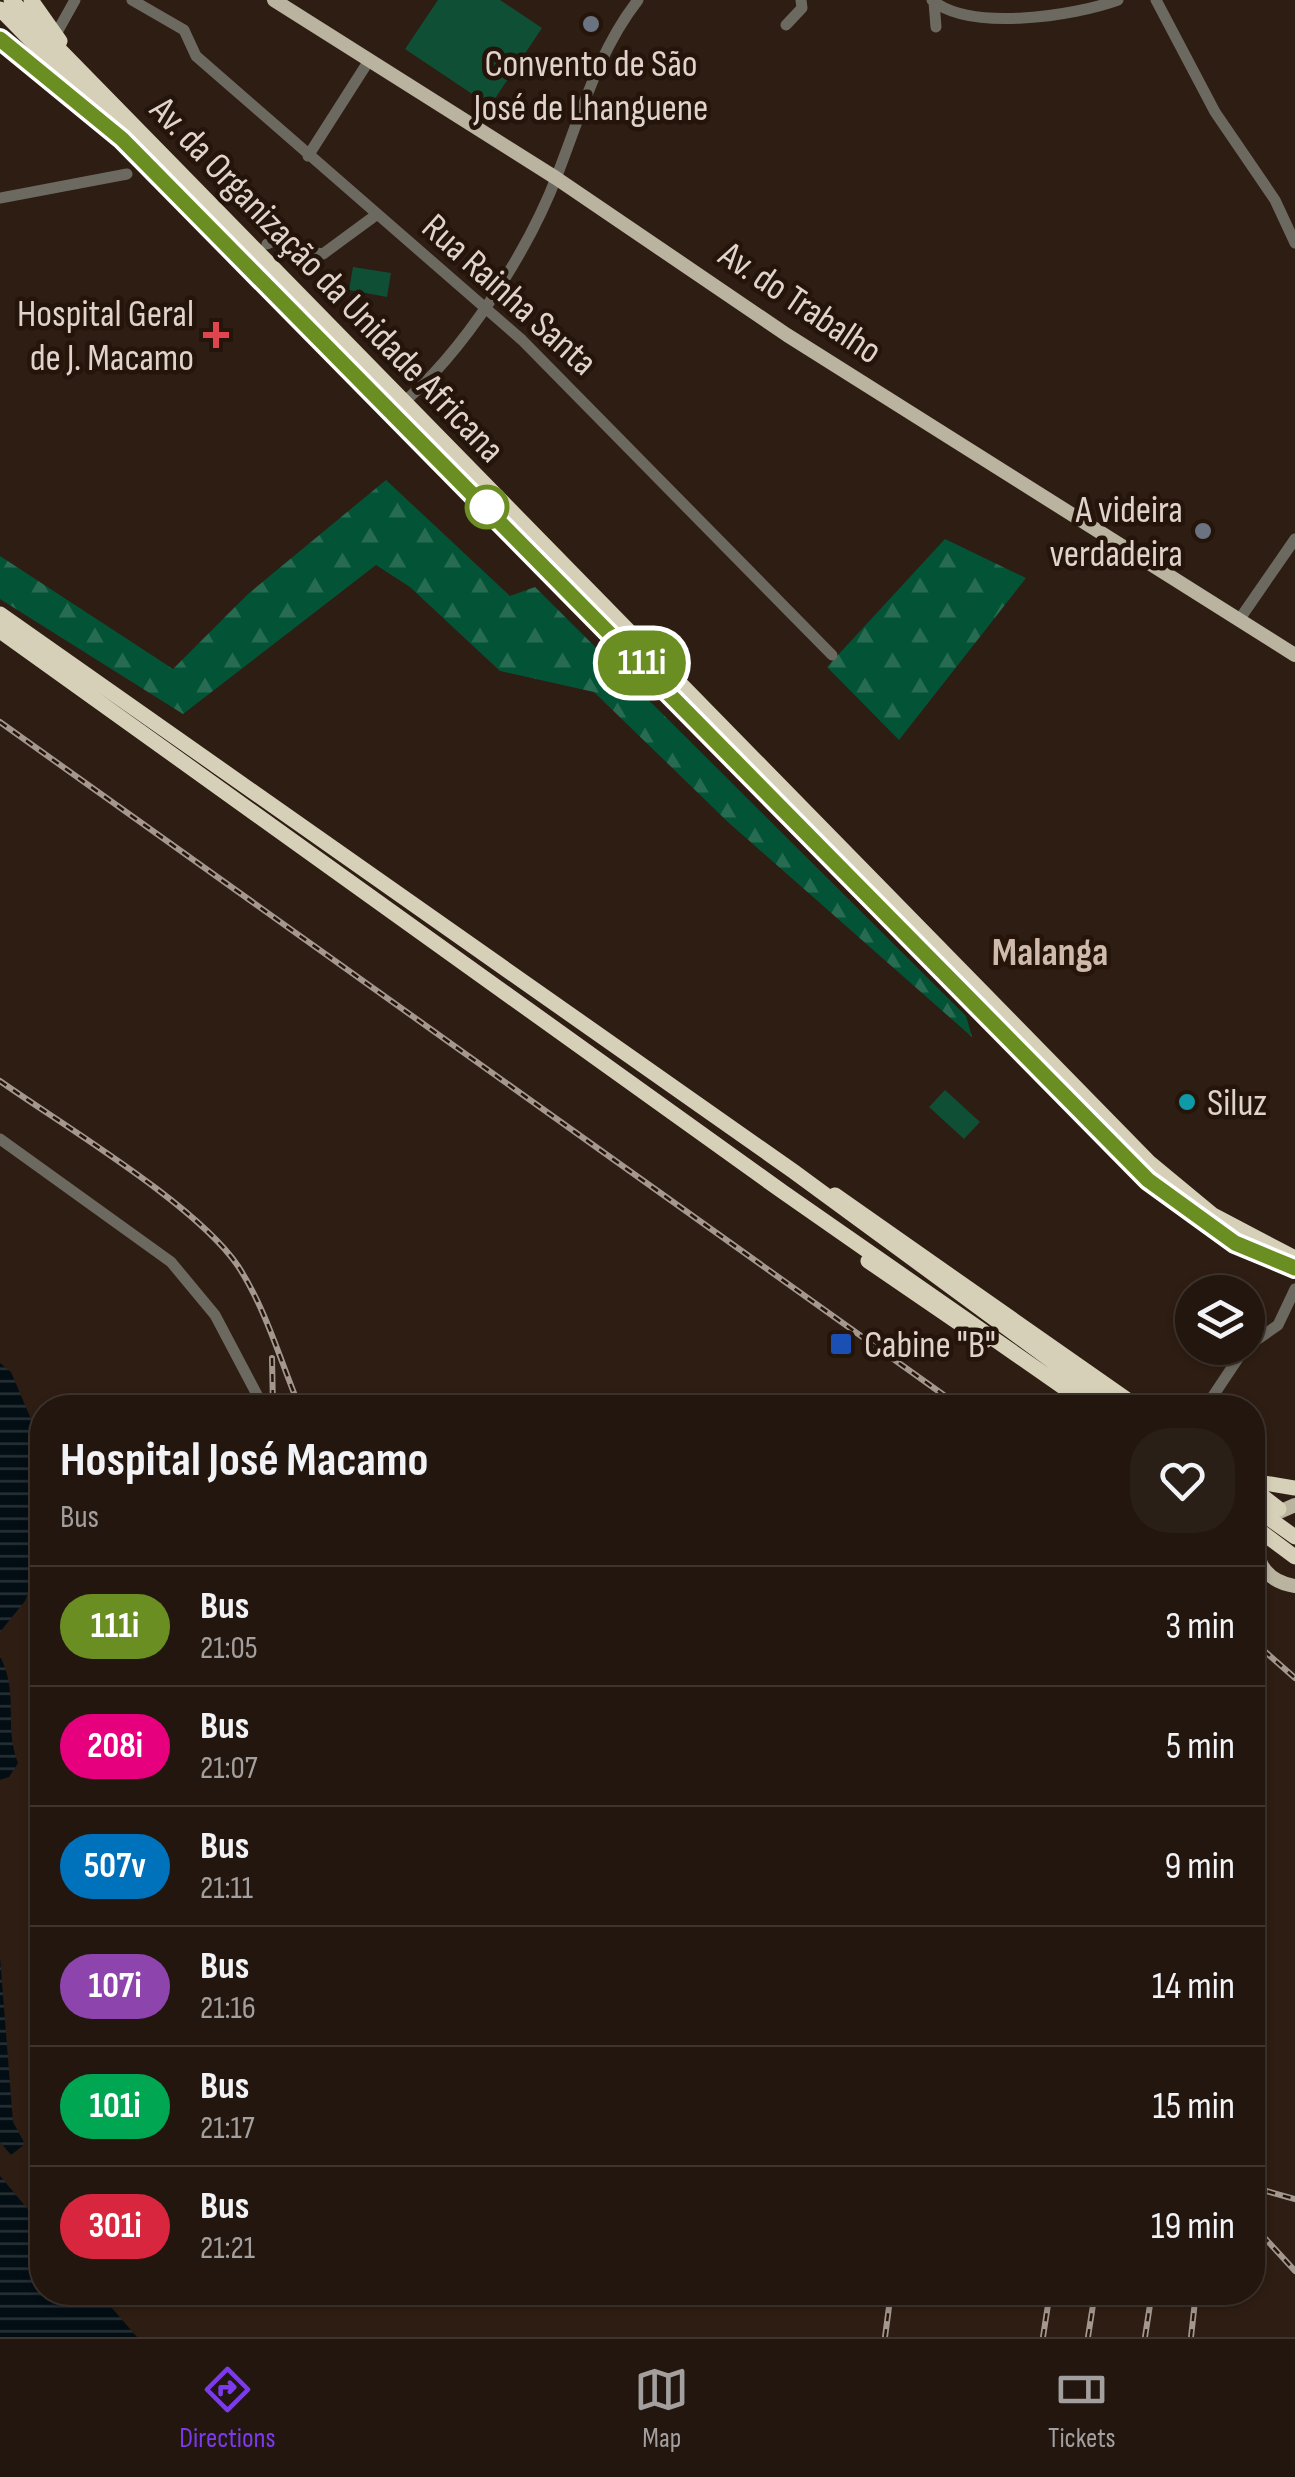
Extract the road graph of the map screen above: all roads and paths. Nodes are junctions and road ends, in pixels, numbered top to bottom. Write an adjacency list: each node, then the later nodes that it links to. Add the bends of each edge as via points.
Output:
1 (11, 0): 16 (highway, Av. da Organização da Unidade Africana)
2 (32, 0): 14 (highway)
3 (75, 0): 14 (street)
4 (132, 0): 19 (street, Rua Rainha Santa, via 184,30 196,56)
5 (274, 0): 17 (main road, Av. do Trabalho)
6 (638, 0): 21 (street, via 595,74)
7 (801, 0): 12 (street)
8 (1118, 0): 10 (street, via 1070,13 978,18)
9 (1156, 0): 24 (street)
10 (933, 1): 13 (street)
11 (0, 10): 18 (highway, Av. da Organização da Unidade Africana)
12 (786, 25)
13 (936, 27)
14 (56, 34): 16 (highway)
15 (0, 39): 18 (highway)
16 (72, 62): 27 (highway, Av. da Organização da Unidade Africana)
17 (368, 62): 19 (street); 21 (main road, Av. do Trabalho)
18 (122, 139): 27 (highway, Av. da Organização da Unidade Africana, via 373,393)
19 (308, 156): 23 (street, Rua Rainha Santa)
20 (127, 174): 22 (street)
21 (556, 178): 26 (street); 30 (main road, Av. do Trabalho, via 788,335)
22 (0, 198)
23 (376, 215): 25 (street, via 323,254 304,252 286,236); 26 (street, Rua Rainha Santa)
24 (1295, 242)
25 (267, 244)
26 (486, 308): 27 (street); 32 (street, Rua Rainha Santa)
27 (398, 406): 37 (highway, Av. da Organização da Unidade Africana, via 1149,1162 1213,1214); 38 (highway, Av. da Organização da Unidade Africana, via 1148,1180 1235,1243)
28 (1295, 539): 30 (street)
29 (0, 614): 35 (highway)
30 (1239, 620): 33 (main road, Av. do Trabalho)
31 (0, 630): 36 (highway)
32 (832, 655)
33 (1295, 656)
34 (0, 1139): 42 (street, via 172,1262 215,1315)
35 (793, 1170): 45 (highway); 46 (highway, via 864,1211)
36 (784, 1192): 43 (highway, via 890,1277); 44 (highway)
37 (1295, 1258)
38 (1295, 1268)
39 (1295, 1289): 40 (street, via 1278,1325)
40 (1265, 1334)
41 (1234, 1365): 47 (street)
42 (257, 1395)
43 (1059, 1395)
44 (1074, 1395)
45 (1098, 1395)
46 (1121, 1395)
47 (1214, 1395)
48 (1265, 1486): 49 (highway)
49 (1295, 1488)
50 (1265, 1492): 51 (highway)
51 (1291, 1506): 53 (main road)
52 (1265, 1515): 55 (highway, bridge)
53 (1265, 1521)
54 (1265, 1535): 56 (highway, bridge)
55 (1295, 1537)
56 (1295, 1557)
57 (1265, 1569): 58 (main road)
58 (1288, 1585): 59 (main road)
59 (1295, 1595)

